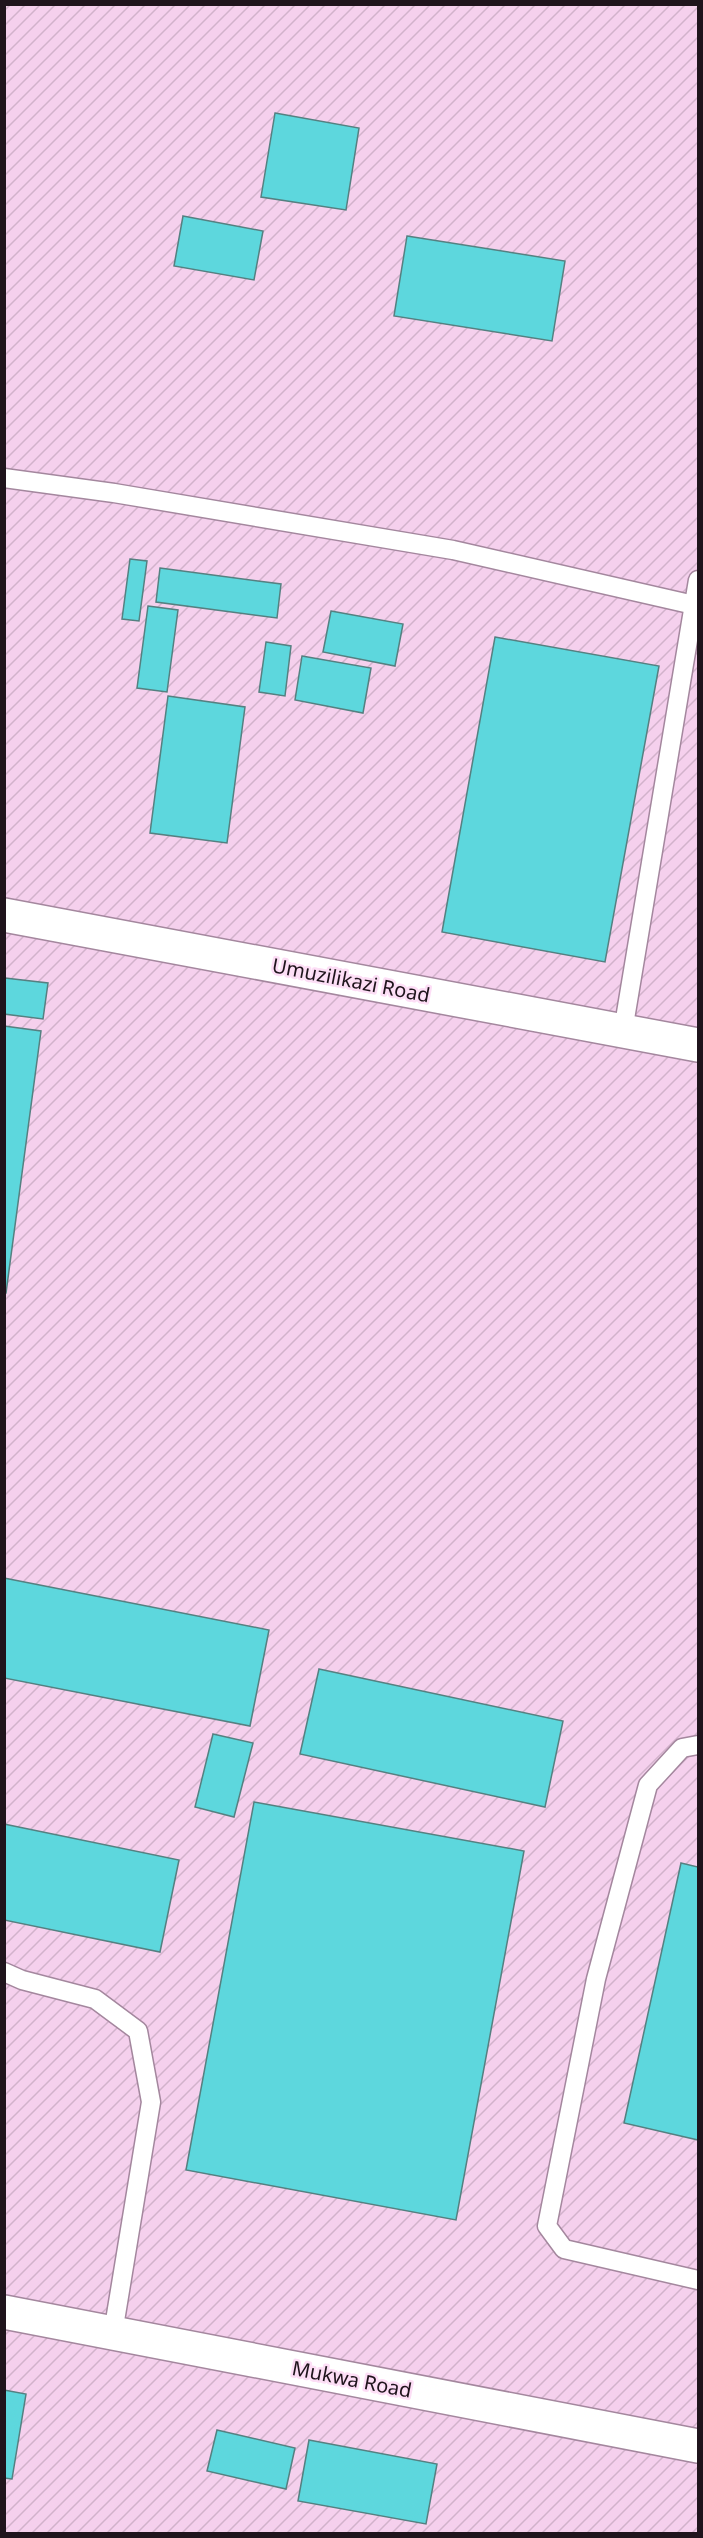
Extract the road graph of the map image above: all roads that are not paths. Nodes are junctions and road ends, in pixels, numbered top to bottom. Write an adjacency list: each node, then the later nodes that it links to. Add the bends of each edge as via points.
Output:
1 (4, 478): 3 (lane, via 453,550)
2 (699, 580): 3 (lane)
3 (694, 605): 5 (lane)
4 (4, 915): 5 (street, Umuzilikazi Road)
5 (623, 1031): 6 (street, Umuzilikazi Road)
6 (699, 1045)
7 (699, 1744): 9 (lane, via 682,1748 648,1785 596,1979 547,2226 564,2249)
8 (4, 1972): 11 (lane, via 94,1999 138,2031 151,2102)
9 (699, 2280)
10 (4, 2312): 11 (street, Mukwa Road)
11 (113, 2333): 12 (street, Mukwa Road)
12 (699, 2446)

